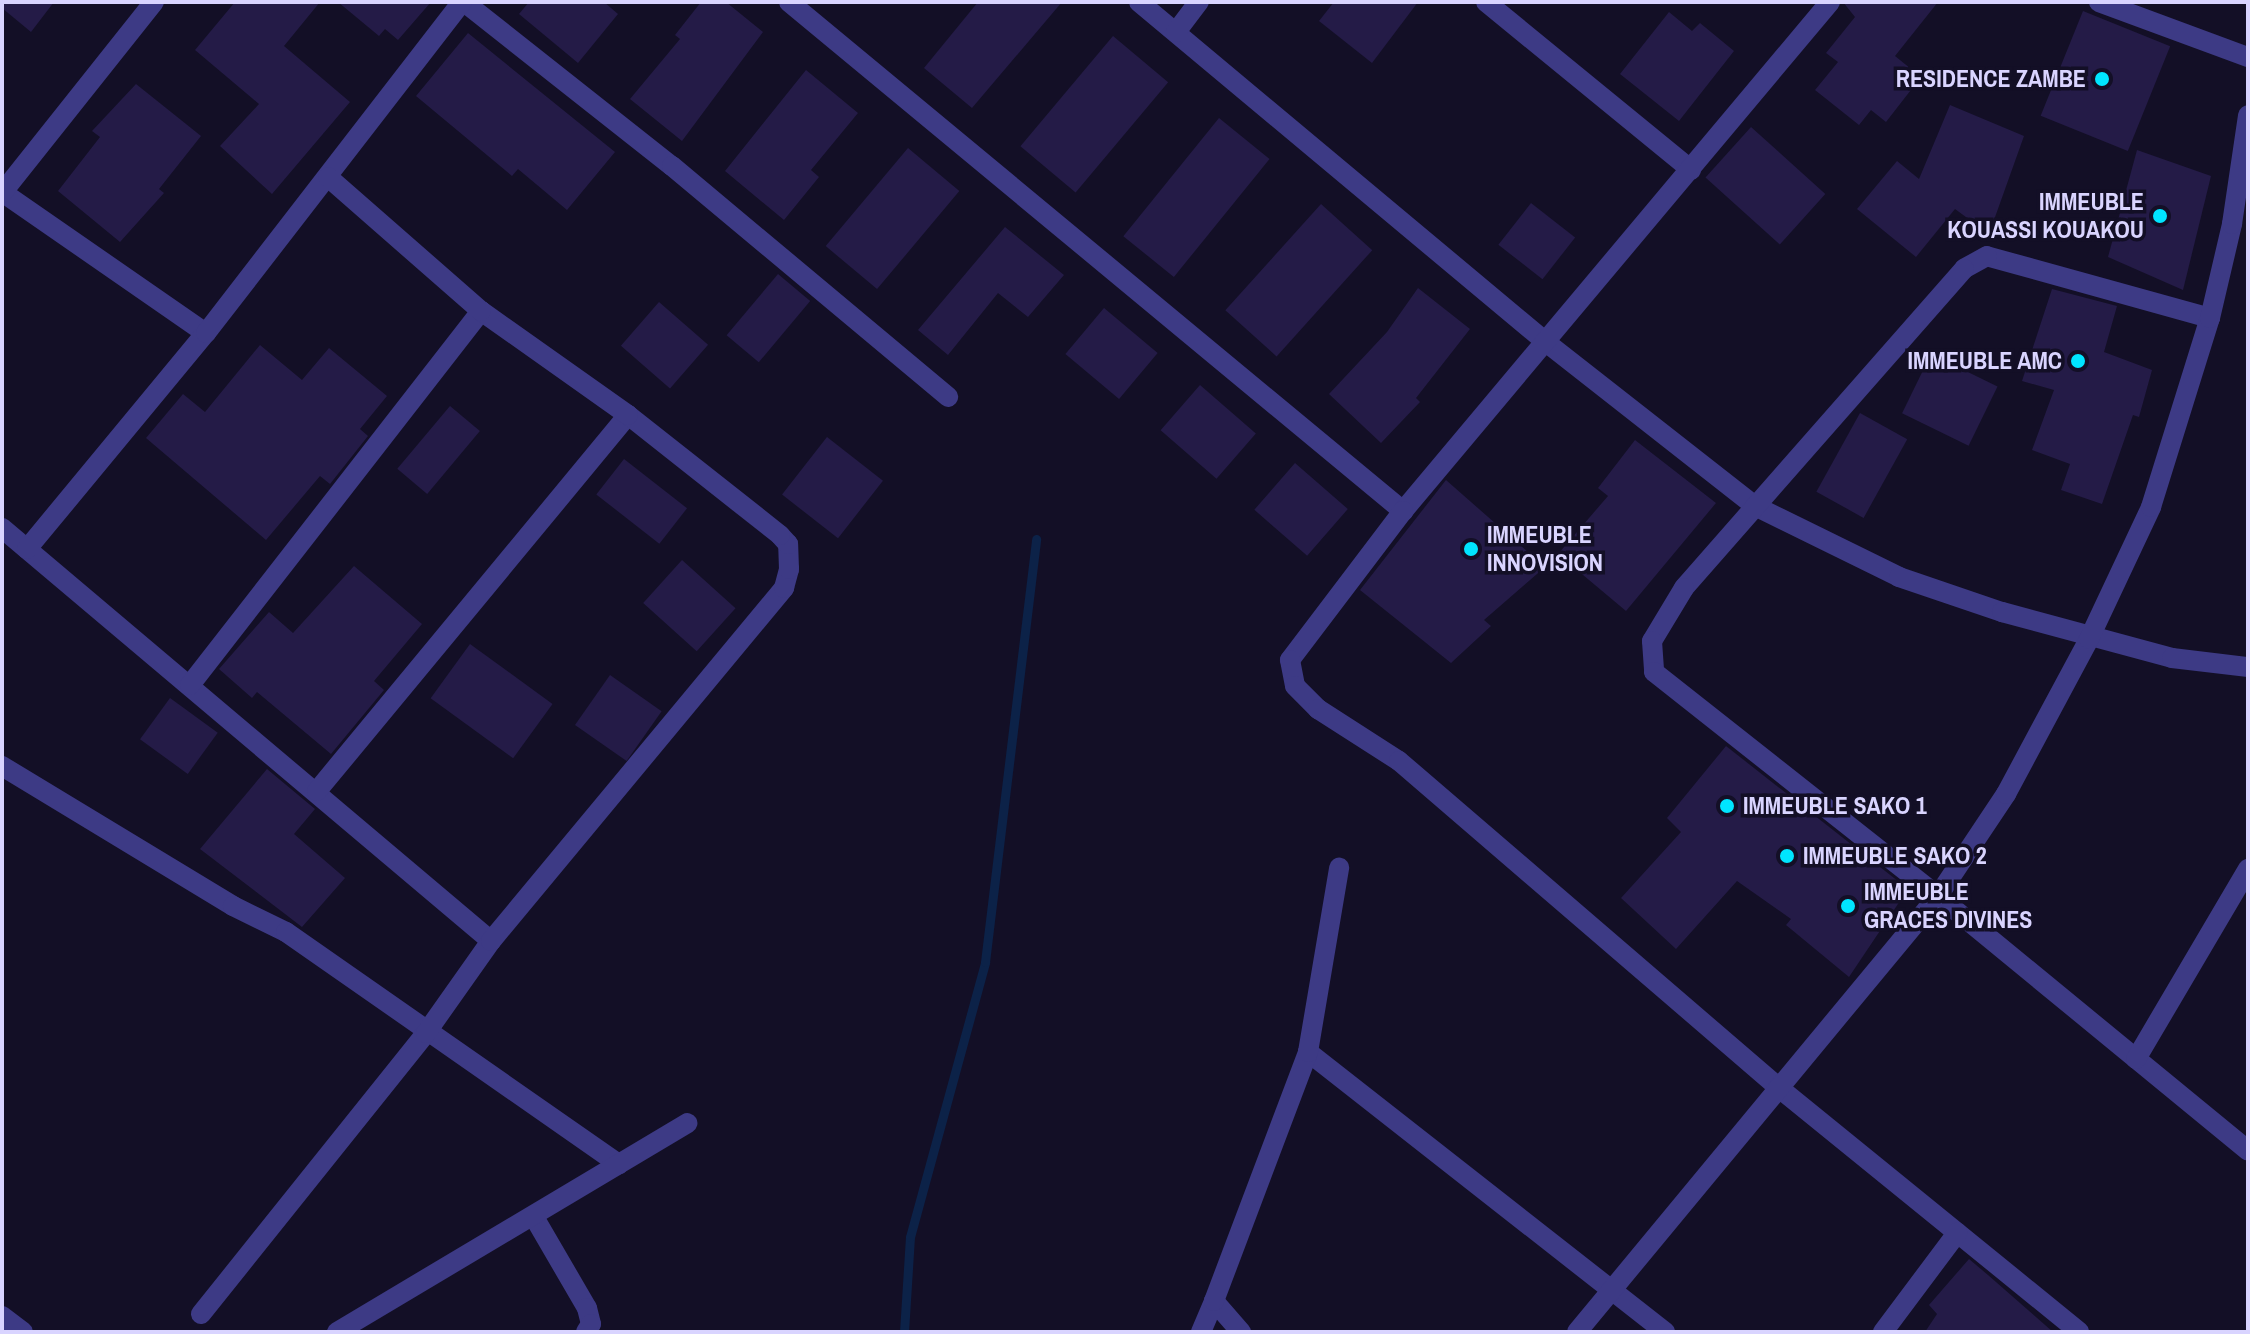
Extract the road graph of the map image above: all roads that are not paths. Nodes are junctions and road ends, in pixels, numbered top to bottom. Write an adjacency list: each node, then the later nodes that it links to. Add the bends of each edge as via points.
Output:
1 (463, 2): 13 (street); 19 (street, via 672,166)
2 (789, 2): 22 (street)
3 (1139, 2): 9 (street)
4 (1199, 2): 9 (street)
5 (1486, 2): 12 (street)
6 (1830, 2): 12 (street)
7 (2099, 2): 10 (street)
8 (144, 6): 14 (street)
9 (1176, 32): 18 (street)
10 (2248, 57)
11 (2248, 115): 16 (street, via 2232,224)
12 (1691, 170): 18 (street)
13 (328, 177): 15 (street); 17 (street)
14 (2, 193): 17 (street)
15 (481, 311): 20 (street); 27 (street)
16 (2210, 318): 21 (street, via 1987,256 1964,269 1929,304); 25 (street, via 2151,507)
17 (206, 333): 24 (street)
18 (1547, 343): 21 (street); 22 (street)
19 (948, 397)
20 (628, 415): 29 (street); 33 (street, via 780,535 788,544 789,569 784,588)
21 (1755, 506): 25 (street, via 1899,577); 32 (street, via 1659,625 1652,641 1654,672)
22 (1403, 511): 37 (street, via 1290,660 1295,686 1318,709 1399,761)
23 (2, 528): 24 (street)
24 (27, 549): 27 (street)
25 (2089, 639): 26 (street, via 2172,658); 32 (street, via 2006,794)
26 (2248, 667)
27 (190, 685): 29 (street)
28 (2, 766): 34 (street, via 233,906 286,932)
29 (317, 791): 33 (street)
30 (1339, 868): 35 (street)
31 (2248, 869): 36 (street)
32 (1938, 896): 36 (street); 37 (street)
33 (491, 941): 34 (street)
34 (426, 1033): 40 (street); 45 (street)
35 (1308, 1052): 43 (street); 44 (street)
36 (2136, 1059): 39 (street)
37 (1778, 1087): 42 (street); 43 (street)
38 (687, 1123): 40 (street)
39 (2248, 1151)
40 (619, 1164): 41 (street)
41 (534, 1217): 48 (street); 49 (street, via 587,1308 591,1324)
42 (1957, 1233): 54 (street); 55 (street)
43 (1611, 1290): 52 (street); 53 (street)
44 (1214, 1301): 50 (street); 51 (street)
45 (201, 1314)
46 (2, 1316): 47 (street)
47 (23, 1332)
48 (337, 1332)
49 (586, 1332)
50 (1201, 1332)
51 (1241, 1332)
52 (1577, 1332)
53 (1665, 1332)
54 (1883, 1332)
55 (2079, 1332)

